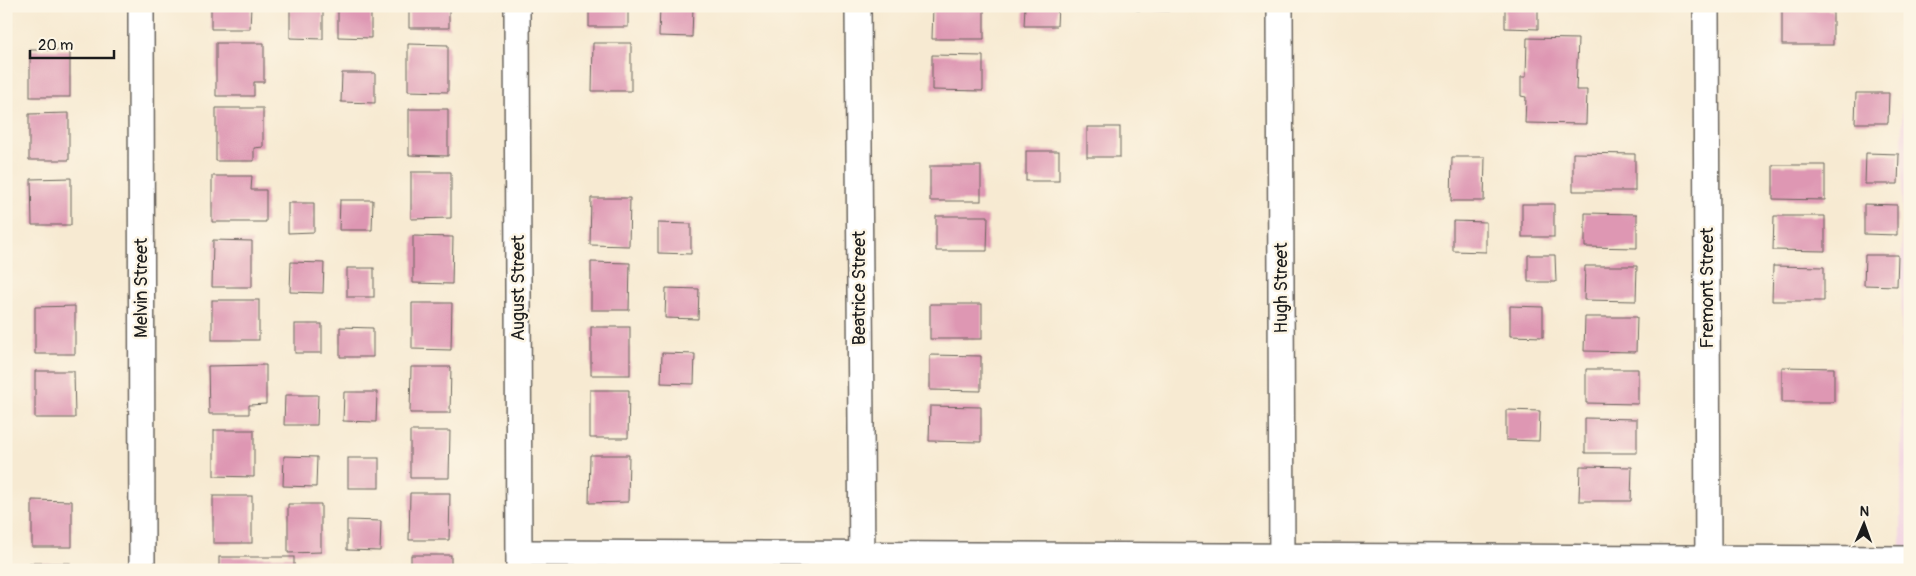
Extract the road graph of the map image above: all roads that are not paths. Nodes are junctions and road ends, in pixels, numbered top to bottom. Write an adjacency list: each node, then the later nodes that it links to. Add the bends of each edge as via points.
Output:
1 (141, 6): 11 (street, Melvin Street)
2 (517, 6): 7 (street, August Street)
3 (858, 6): 8 (street, Beatrice Street)
4 (1280, 6): 9 (street, Hugh Street)
5 (1706, 6): 10 (street, Fremont Street)
6 (1910, 559): 10 (street)
7 (519, 562): 8 (street)
8 (862, 562): 9 (street)
9 (1282, 563): 10 (street)
10 (1708, 564)
11 (142, 570)

